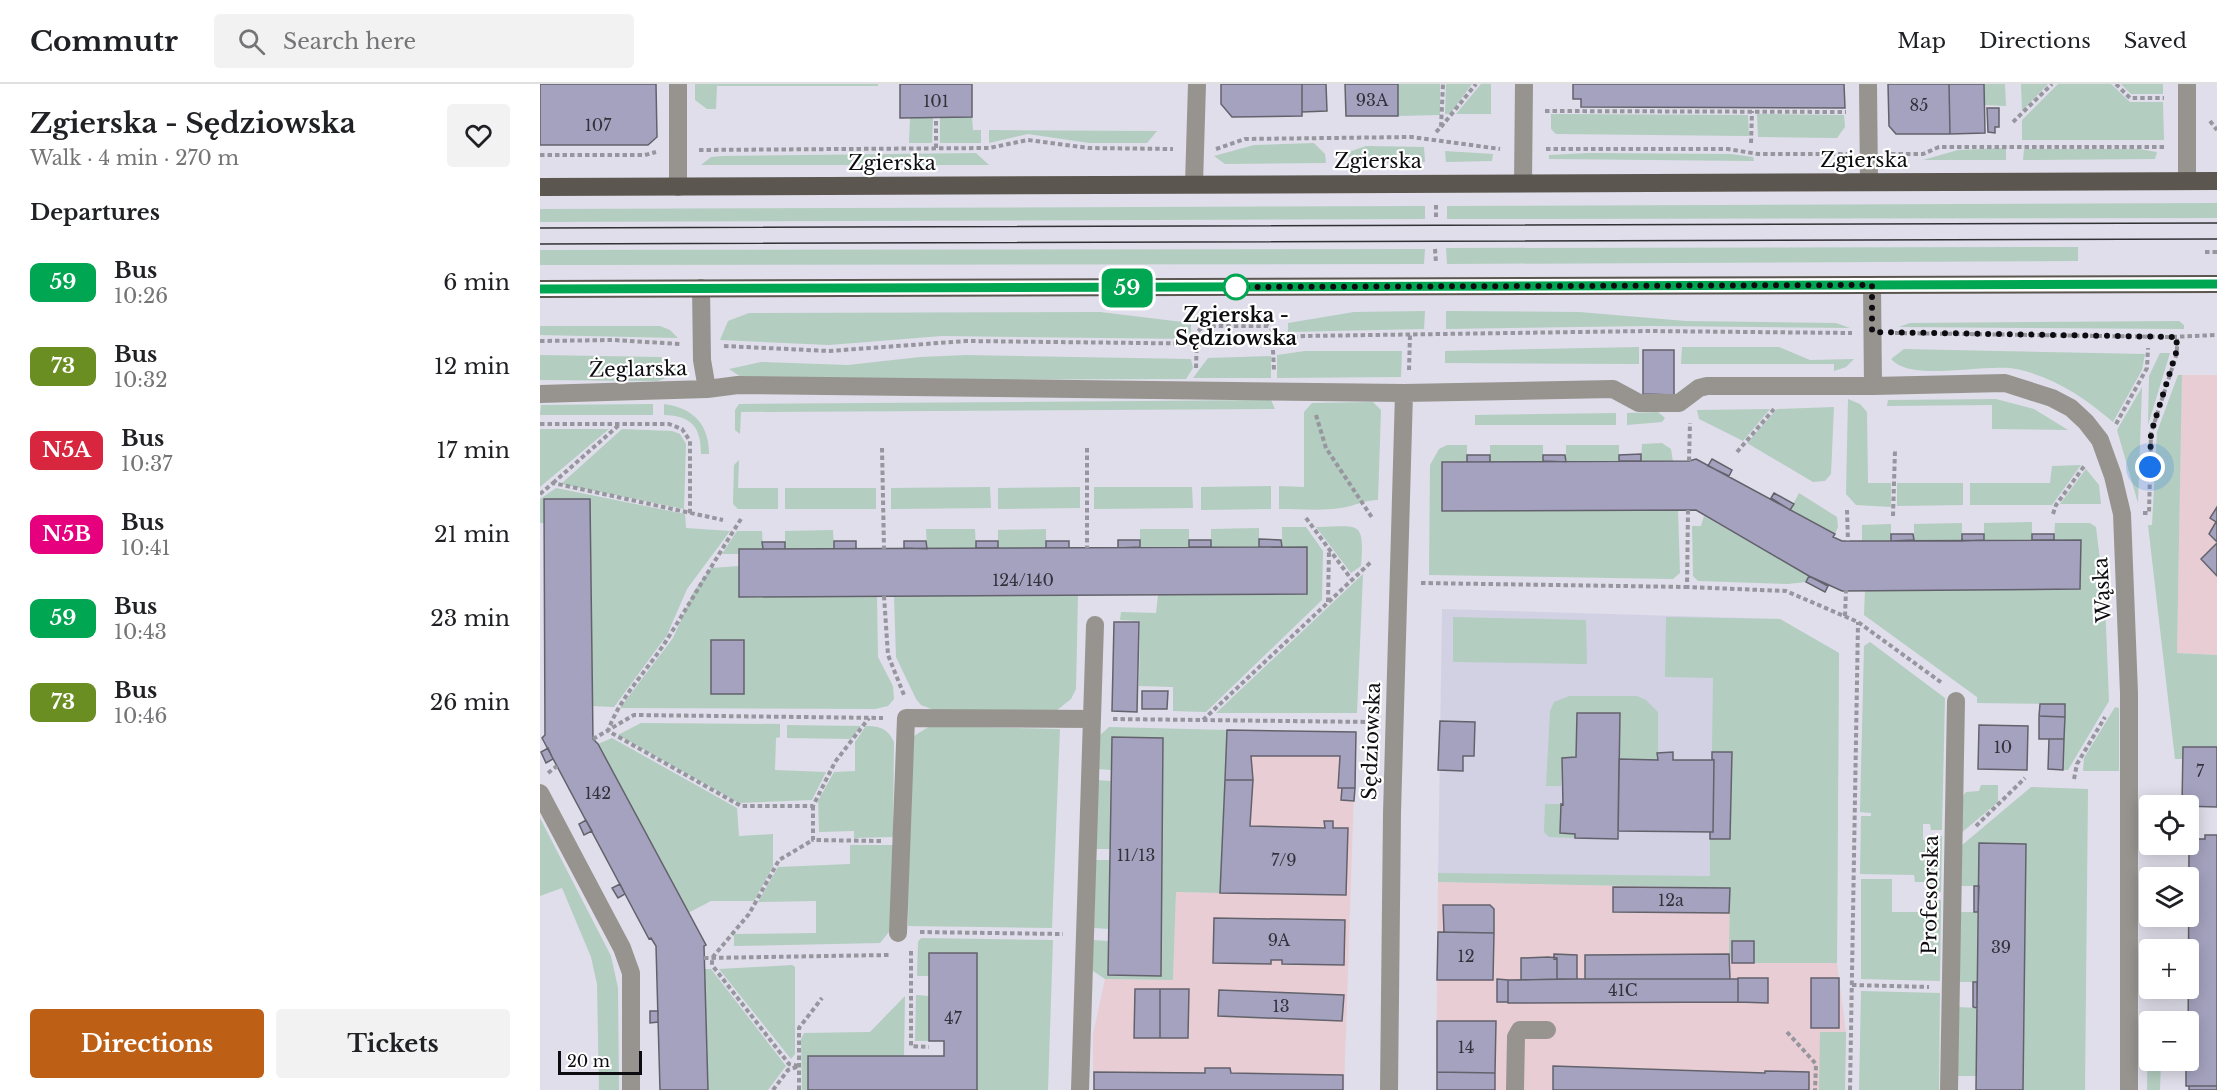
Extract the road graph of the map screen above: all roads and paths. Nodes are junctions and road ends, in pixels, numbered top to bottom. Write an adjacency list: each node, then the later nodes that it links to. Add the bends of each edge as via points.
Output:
1 (678, 84): 23 (street)
2 (1197, 84): 21 (street)
3 (1443, 84): 16 (path)
4 (1476, 84): 16 (path)
5 (1524, 84): 22 (street)
6 (1868, 84): 24 (street)
7 (2052, 84): 15 (path)
8 (2116, 84): 10 (path, via 2130,98)
9 (2187, 84): 26 (street)
10 (2168, 98)
11 (1544, 111): 12 (path)
12 (1752, 111): 13 (path); 18 (path)
13 (1850, 112)
14 (936, 118): 20 (path)
15 (2013, 122)
16 (1441, 127): 17 (path)
17 (1436, 132)
18 (1751, 142)
19 (2169, 147): 24 (path, via 1938,147 1923,154)
20 (936, 148): 21 (path, via 985,148 1028,140 1089,148); 23 (path)
21 (1194, 149): 22 (path, via 1218,148 1250,138 1412,137 1476,147); 30 (street)
22 (1524, 149): 24 (path); 29 (street)
23 (678, 150): 25 (path, via 645,155); 32 (street)
24 (1869, 154): 28 (street)
25 (540, 155)
26 (2187, 181): 27 (main road, Zgierska); 28 (main road, Zgierska)
27 (2217, 181)
28 (1869, 182): 29 (main road, Zgierska)
29 (1523, 183): 30 (main road, Zgierska)
30 (1194, 184): 32 (main road, Zgierska)
31 (540, 187): 32 (main road, Zgierska)
32 (678, 187)
33 (1436, 206): 34 (path)
34 (1436, 219)
35 (1436, 249): 38 (path)
36 (2205, 252): 37 (path)
37 (2217, 252)
38 (1436, 264)
39 (2217, 284): 40 (main road)
40 (1872, 285): 41 (main road); 43 (street)
41 (701, 288): 42 (main road); 50 (street, Żeglarska)
42 (540, 289)
43 (1872, 332): 44 (path); 46 (path); 52 (street)
44 (1410, 334): 47 (path); 57 (path, via 1409,374)
45 (2217, 335): 46 (path)
46 (2177, 337): 72 (path, via 2176,353 2151,433 2148,513)
47 (1282, 339): 49 (path); 49 (path, via 1268,326 1204,326 1197,332); 51 (path)
48 (540, 341): 50 (path, via 614,340)
49 (1197, 344): 50 (path, via 966,340 829,351); 55 (path, via 1196,370)
50 (701, 346): 54 (street, Żeglarska)
51 (1292, 347)
52 (1873, 386): 53 (street, Wąska); 72 (street, Wąska, via 2005,383 2052,398 2071,408 2100,440)
53 (1792, 387): 59 (street, Wąska, via 1707,386); 65 (path)
54 (707, 389): 55 (street, Wąska, via 738,385); 58 (street, Żeglarska)
55 (1178, 392): 56 (street, Wąska)
56 (1310, 392): 57 (street, Wąska); 77 (path, via 1326,448)
57 (1404, 393): 59 (street, Wąska, via 1613,389 1639,403 1679,403); 84 (street, Sędziowska)
58 (540, 394)
59 (1691, 395): 66 (path)
60 (540, 424): 61 (path)
61 (619, 424): 67 (path); 71 (path, via 669,424 682,429 690,441)
62 (882, 448): 80 (path)
63 (1087, 448): 79 (path)
64 (1895, 450): 73 (path)
65 (1737, 452)
66 (1689, 461)
67 (553, 483): 68 (path); 71 (path)
68 (540, 494)
69 (1688, 510): 85 (path)
70 (1847, 510): 78 (path)
71 (690, 514): 74 (path)
72 (2122, 514): 131 (street, Wąska, via 2129,693)
73 (1893, 516)
74 (723, 519)
75 (741, 519): 99 (path, via 668,639 613,715)
76 (1306, 519): 81 (path)
77 (1372, 519)
78 (1848, 541)
79 (1087, 548)
80 (884, 549)
81 (1329, 549): 83 (path); 88 (path)
82 (1371, 562): 83 (path)
83 (1352, 580): 88 (path)
84 (1400, 583): 85 (path); 98 (street, Sędziowska)
85 (1687, 587): 89 (path, via 1785,591)
86 (1846, 590): 89 (path)
87 (884, 596): 95 (path, via 888,655 904,688)
88 (1328, 602): 97 (path)
89 (1845, 616): 90 (path)
90 (1858, 622): 92 (path); 115 (path)
91 (1095, 625): 96 (street)
92 (1952, 694): 107 (street, Profesorska)
93 (2106, 716): 102 (path, via 2077,764)
94 (869, 718): 95 (path); 99 (path, via 634,715); 104 (path, via 835,762)
95 (906, 718): 96 (street); 106 (street)
96 (1092, 719): 97 (path); 109 (street)
97 (1202, 720): 98 (path)
98 (1394, 723): 126 (street, Sędziowska)
99 (608, 731): 100 (path); 104 (path, via 741,806)
100 (593, 739)
101 (2025, 778): 107 (path, via 1970,832)
102 (2074, 779)
103 (540, 793): 122 (street, via 622,948 631,973)
104 (813, 806): 105 (path)
105 (813, 840): 106 (path); 114 (path, via 779,860 749,914)
106 (902, 841): 108 (street)
107 (1953, 843): 116 (street, Profesorska)
108 (905, 932): 109 (path); 112 (path)
109 (1086, 934): 125 (street)
110 (897, 955): 114 (path)
111 (904, 955): 112 (path)
112 (911, 955): 120 (path, via 911,1046)
113 (704, 958): 114 (path)
114 (712, 958): 121 (path, via 712,965 789,1064)
115 (1852, 985): 116 (path); 129 (path)
116 (1951, 987): 130 (street, Profesorska)
117 (822, 998): 121 (path, via 799,1028)
118 (1547, 1030): 127 (street, via 1520,1030 1516,1037)
119 (1787, 1032): 128 (path, via 1816,1064)
120 (929, 1047)
121 (799, 1066): 123 (path, via 788,1070); 124 (path)
122 (631, 1090)
123 (773, 1090)
124 (799, 1090)
125 (1080, 1090)
126 (1389, 1090)
127 (1515, 1090)
128 (1815, 1090)
129 (1850, 1090)
130 (1949, 1090)
131 (2128, 1090)

